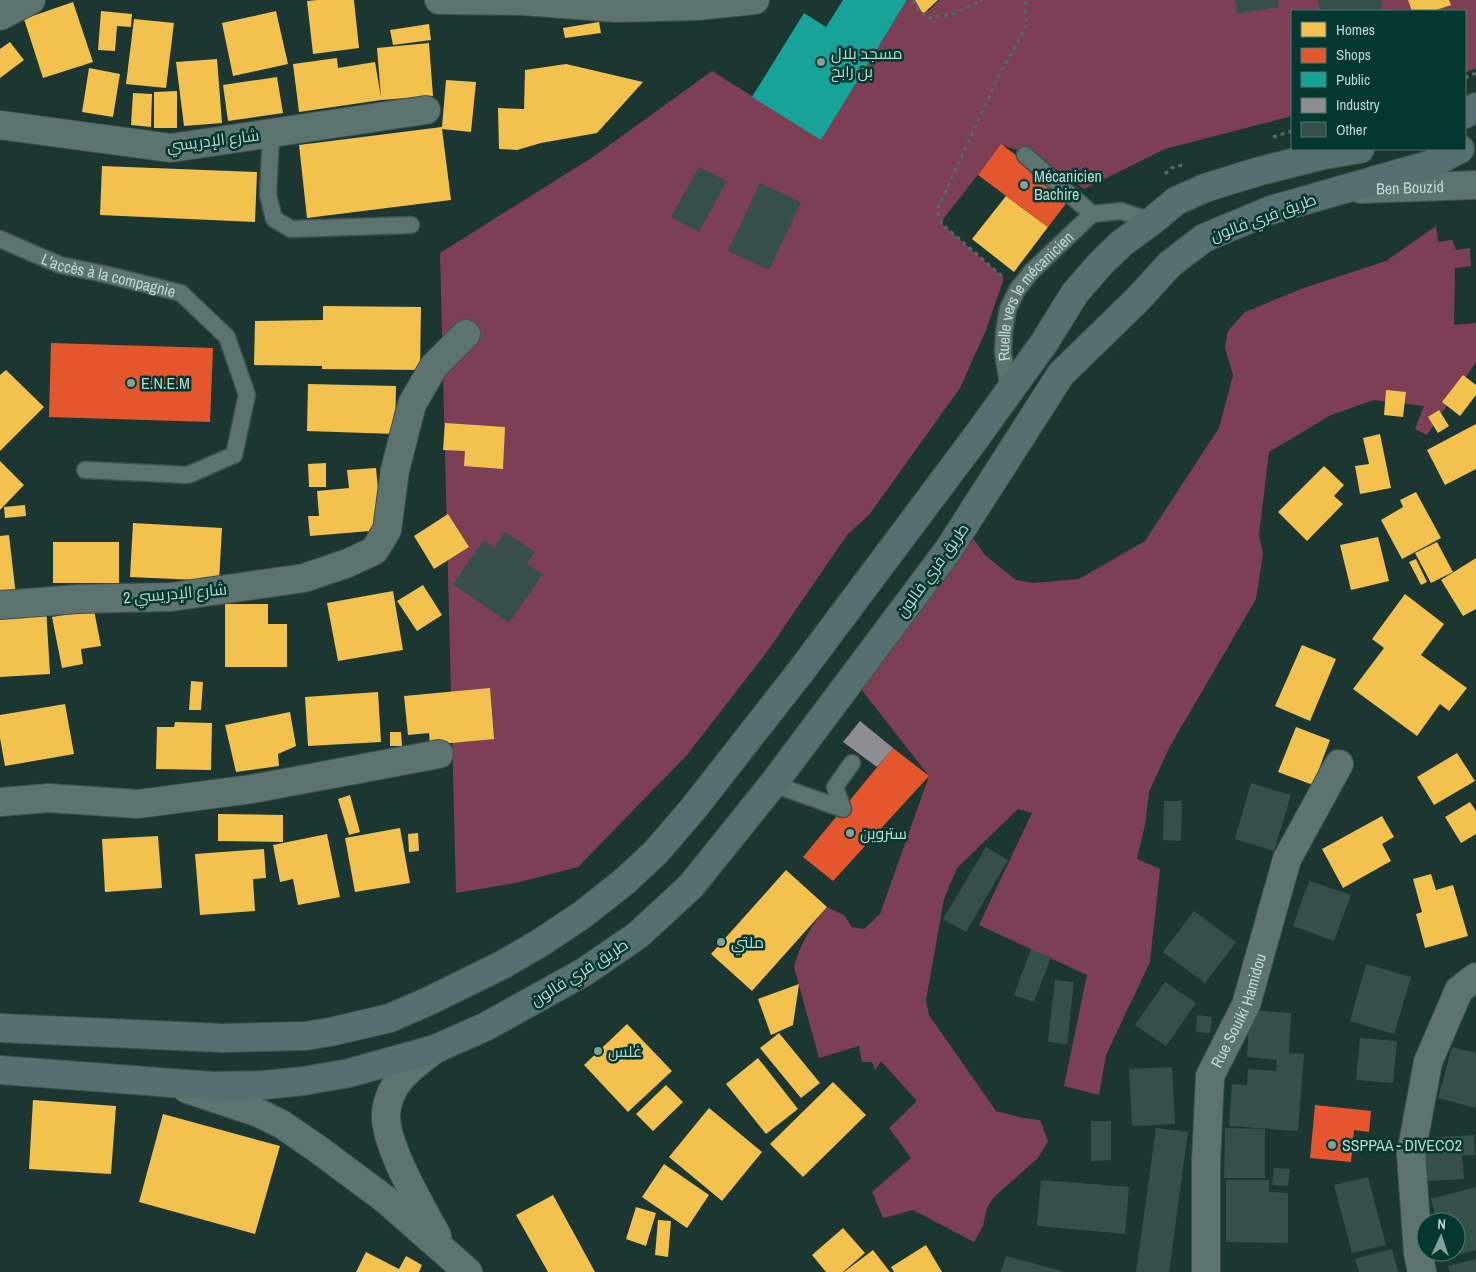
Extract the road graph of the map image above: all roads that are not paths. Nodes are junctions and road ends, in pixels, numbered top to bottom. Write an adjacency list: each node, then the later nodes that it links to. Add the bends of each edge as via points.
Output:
1 (31, 0): 4 (street)
2 (439, 0): 3 (street, via 524,0 616,8 697,6)
3 (755, 0)
4 (0, 16)
5 (426, 110): 7 (street, شارع الإدريسي)
6 (0, 125): 7 (street, شارع الإدريسي, via 171,148)
7 (271, 133): 15 (lane, via 268,195 274,220 291,229)
8 (1354, 150): 14 (highway, via 1260,171 1205,188 1176,201)
9 (1458, 150): 12 (highway, طريق فري فالون, via 1432,164)
10 (1025, 155): 13 (lane, Ruelle vers le mécanicien)
11 (1476, 185): 12 (street, Ben Bouzid)
12 (1342, 190): 24 (highway, طريق فري فالون, via 1272,210 1204,238 1170,264 1061,374 949,549)
13 (1092, 214): 14 (lane, Ruelle vers le mécanicien, via 1120,211); 18 (lane, Ruelle vers le mécanicien, via 1032,271 1008,308 1003,353)
14 (1152, 221): 18 (highway, via 1122,243 1075,292 1044,343)
15 (411, 225)
16 (0, 239): 19 (lane, L'accès à la compagnie, via 60,265 181,292 227,337 246,395 234,456 188,475)
17 (466, 334): 20 (street, شارع الإدريسي 2, via 434,366 412,404 395,470 387,530 374,551 304,578 171,596)
18 (1008, 390): 27 (highway, via 801,671 693,809 656,852 625,881 540,943 502,965 398,1014 305,1036 222,1038)
19 (86, 470)
20 (0, 605)
21 (439, 754): 25 (street, via 252,789 138,804 49,798)
22 (852, 763): 24 (lane, via 835,787 843,808)
23 (1339, 764): 33 (street, Rue Souiki Hamidou, via 1288,859 1246,1005 1210,1076)
24 (773, 784): 28 (highway, طريق فري فالون, via 691,886 638,935 576,977 485,1027)
25 (0, 802)
26 (1476, 977): 34 (street, via 1460,990 1428,1062 1411,1154)
27 (0, 1028)
28 (435, 1049): 30 (highway, طريق فري فالون, via 349,1073 304,1081 264,1086); 31 (street, via 410,1068 395,1086 388,1103 386,1125 402,1169)
29 (0, 1070): 30 (highway, طريق فري فالون)
30 (168, 1083): 31 (street, via 259,1113 283,1125 360,1180)
31 (443, 1248): 32 (street)
32 (468, 1272)
33 (1206, 1272)
34 (1422, 1272)

